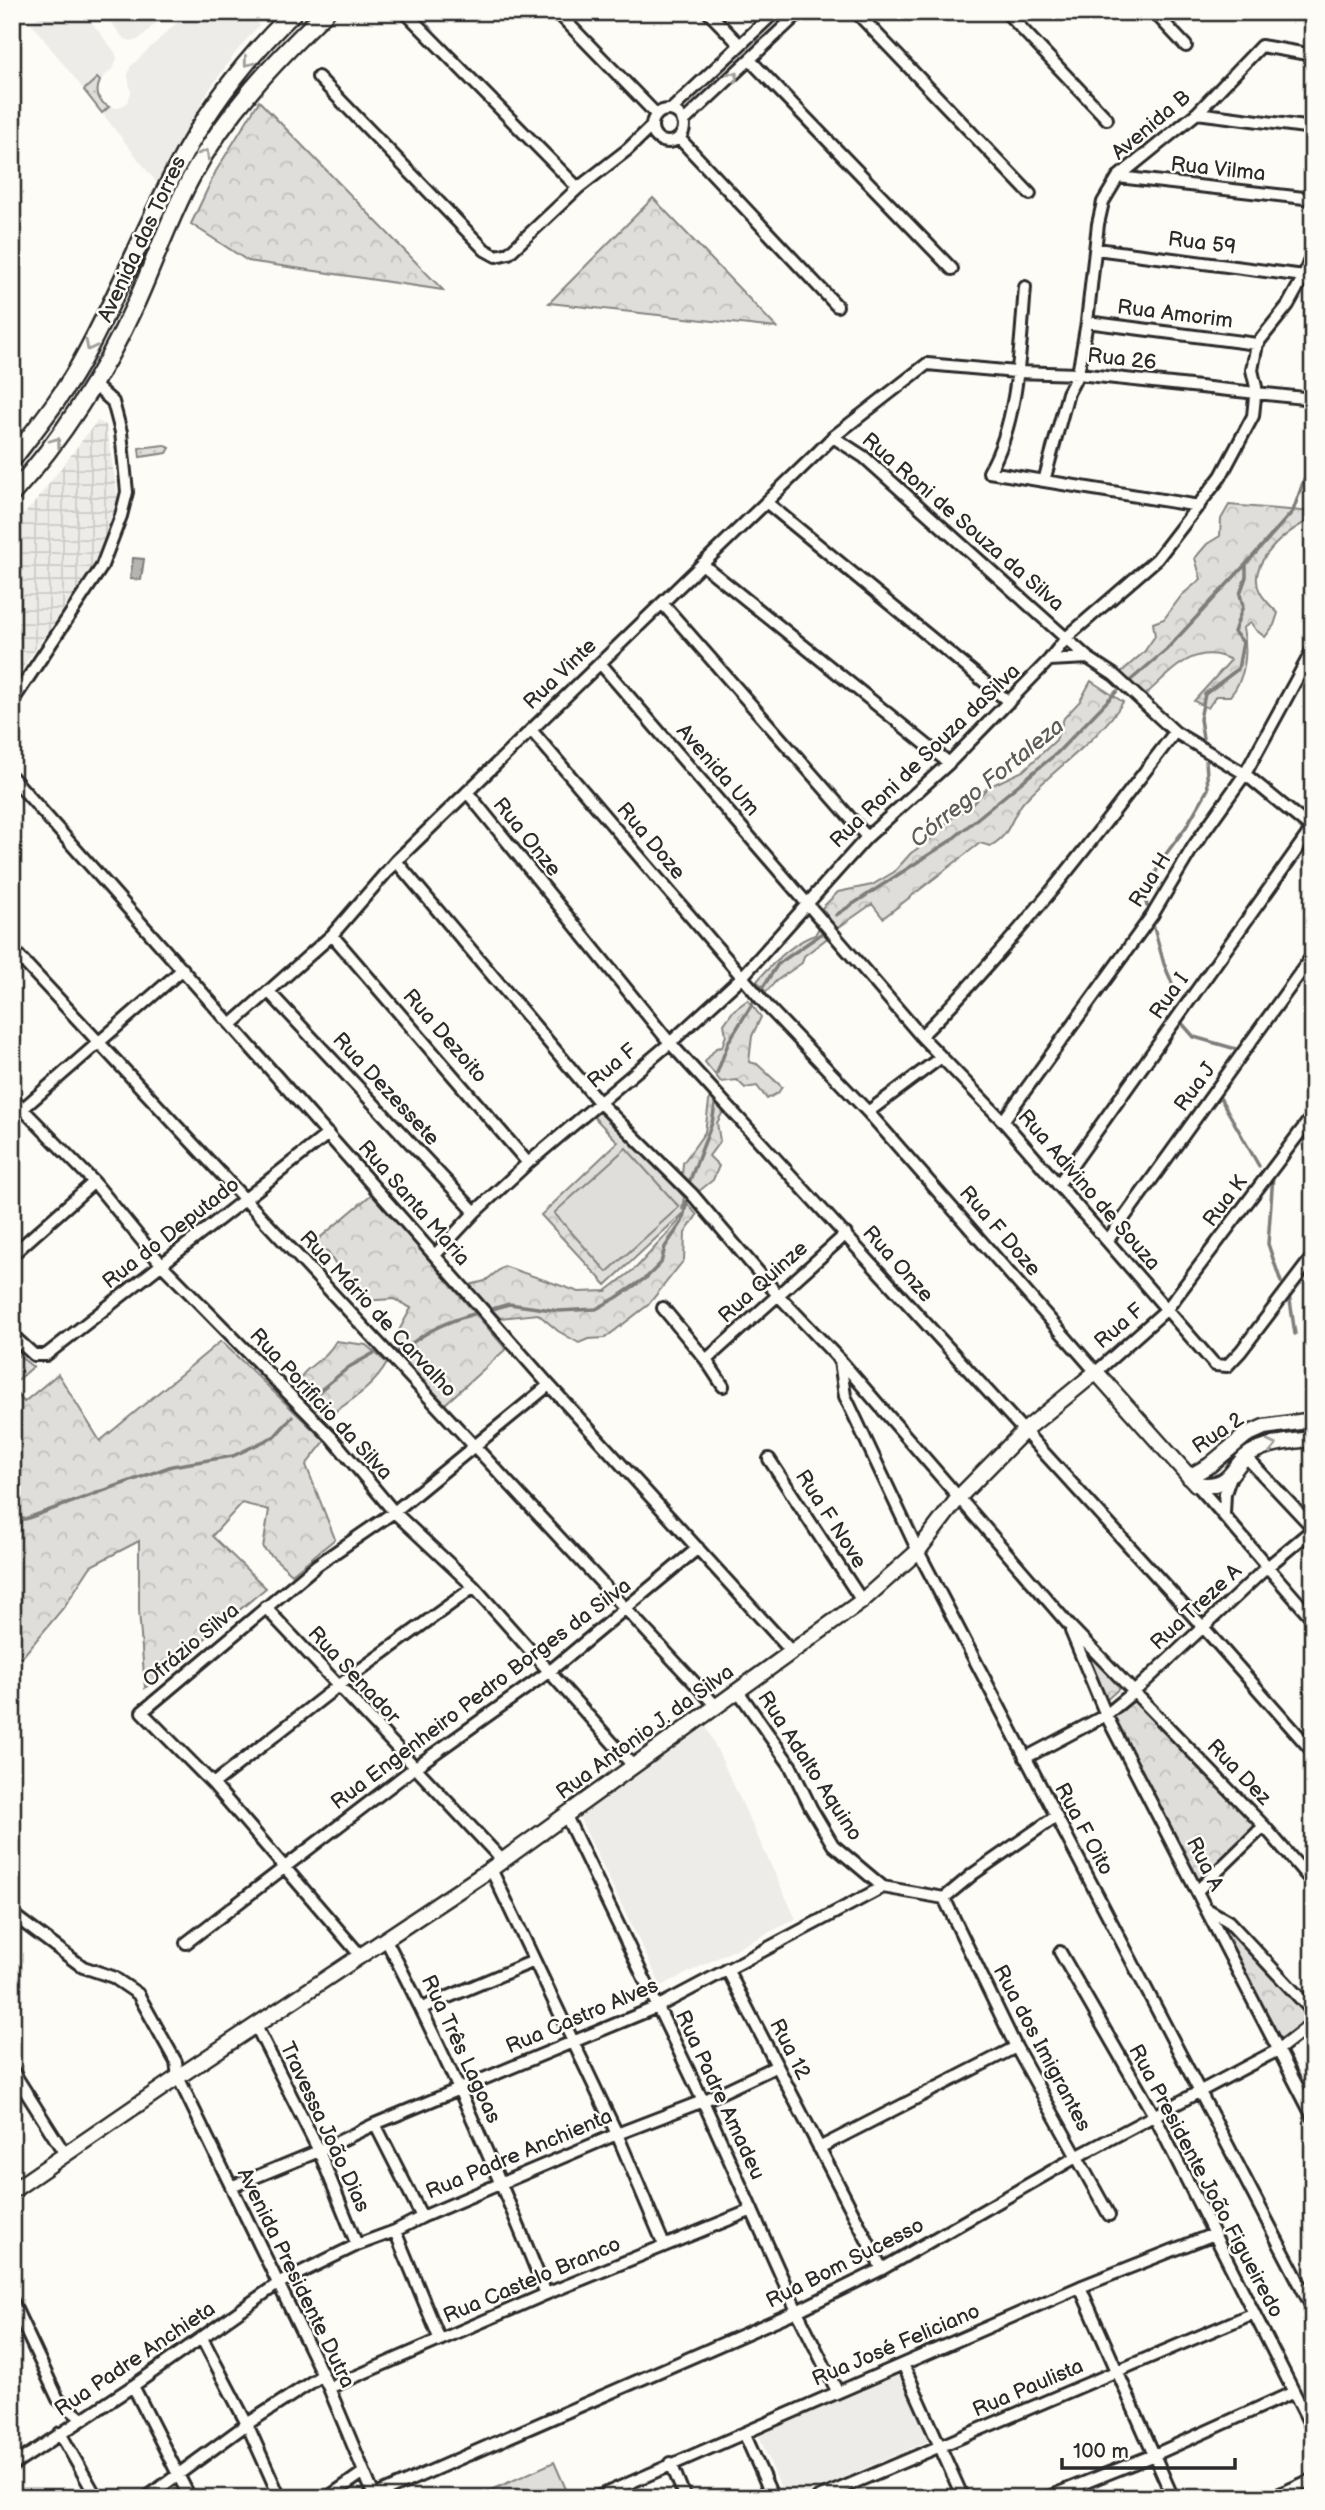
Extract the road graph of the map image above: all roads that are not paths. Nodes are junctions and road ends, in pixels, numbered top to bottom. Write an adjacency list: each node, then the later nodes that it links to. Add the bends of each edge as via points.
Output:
1 (294, 12): 45 (main road, Avenida das Torres, one-way to 45, via 250,59 206,118 177,166 84,357)
2 (326, 12): 41 (main road, Avenida das Torres, one-way to 2, via 191,178 213,141 232,112)
3 (405, 12): 27 (street)
4 (557, 12): 18 (street)
5 (708, 12): 11 (street)
6 (775, 12): 11 (street)
7 (800, 12): 14 (street)
8 (856, 12): 28 (street)
9 (1006, 12): 19 (street)
10 (1154, 12): 12 (street)
11 (740, 46): 16 (street)
12 (1186, 46)
13 (1313, 55): 17 (street, Avenida B, via 1261,46)
14 (750, 60): 20 (street, one-way to 14); 32 (street)
15 (318, 77): 27 (street, via 485,250 496,256 509,253)
16 (671, 110): 18 (street); 20 (street)
17 (1197, 113): 22 (street); 26 (street, Avenida B)
18 (656, 114): 21 (street)
19 (1107, 119)
20 (683, 122): 23 (street)
21 (651, 127): 24 (street); 25 (street)
22 (1313, 128)
23 (679, 138): 24 (street); 35 (street)
24 (661, 141): 25 (street)
25 (627, 150): 27 (street)
26 (1118, 177): 29 (street, Rua Vilma); 30 (street, Avenida B, via 1103,202)
27 (578, 188)
28 (1030, 194)
29 (1313, 199)
30 (1096, 249): 33 (street, Rua 59); 36 (street, Avenida B)
31 (1313, 251): 33 (street)
32 (952, 269)
33 (1304, 276): 37 (street)
34 (1025, 287): 39 (street)
35 (837, 306)
36 (1087, 322): 37 (street, Rua Amorim); 40 (street, Avenida B)
37 (1257, 344): 42 (street, Rua Roni de Souza daSilva, via 1252,370)
38 (927, 364): 39 (street, Rua 26); 44 (street, Rua Vinte)
39 (1016, 372): 40 (street, Rua 26); 46 (street, via 1007,427 989,472)
40 (1078, 374): 42 (street, Rua 26); 46 (street, Avenida B, via 1068,393)
41 (94, 385): 47 (main road, Avenida das Torres, one-way to 41, via 48,452); 57 (street, via 113,402 121,432 127,492 121,516 101,568)
42 (1256, 392): 43 (street, Rua 26); 49 (street, Rua Roni de Souza daSilva, via 1253,416)
43 (1313, 399)
44 (833, 437): 48 (street, Rua Vinte); 52 (street, Rua Roni de Souza da Silva, via 864,457)
45 (12, 460)
46 (1044, 481): 49 (street)
47 (12, 494)
48 (766, 502): 50 (street, Rua Vinte); 58 (street)
49 (1199, 506): 52 (street, Rua Roni de Souza daSilva, via 1157,559)
50 (702, 564): 51 (street, Rua Vinte); 61 (street)
51 (662, 603): 56 (street, Rua Vinte); 66 (street)
52 (1067, 637): 54 (street, Rua Roni de Souza da Silva); 55 (street, Rua Roni de Souza daSilva)
53 (1313, 649): 62 (street, Rua H)
54 (1088, 658): 55 (street); 60 (street, Rua Roni de Souza da Silva, via 1114,675)
55 (1049, 660): 58 (street, Rua Roni de Souza daSilva)
56 (600, 663): 59 (street, Rua Vinte); 68 (street, Avenida Um)
57 (12, 702)
58 (1009, 702): 61 (street, Rua Roni de Souza daSilva)
59 (531, 730): 64 (street, Rua Vinte); 73 (street, Rua Doze)
60 (1180, 735): 62 (street); 76 (street, via 963,995)
61 (949, 763): 66 (street, Rua Roni de Souza daSilva)
62 (1245, 774): 65 (street); 86 (street, Rua H, via 1153,914)
63 (12, 777): 72 (street, Rua Santa Maria)
64 (467, 792): 67 (street, Rua Vinte); 78 (street, Rua Onze)
65 (1312, 829): 90 (street, Rua I)
66 (867, 837): 68 (street, Rua Roni de Souza daSilva)
67 (396, 861): 69 (street, Rua Vinte); 81 (street)
68 (807, 902): 73 (street, Rua F); 76 (street, Avenida Um)
69 (332, 934): 74 (street, Rua Vinte); 88 (street, Rua Dezoito)
70 (12, 949): 77 (street, Rua Mário de Carvalho)
71 (1313, 955): 94 (street, Rua J)
72 (183, 969): 75 (street, Rua Santa Maria); 77 (street)
73 (741, 977): 78 (street, Rua F); 83 (street, Rua F Doze)
74 (269, 992): 75 (street, Rua Vinte); 92 (street, Rua Dezessete)
75 (232, 1024): 87 (street, Rua Santa Maria)
76 (921, 1036): 79 (street, Rua Adivino de Souza)
77 (99, 1041): 82 (street); 91 (street, Rua Mário de Carvalho)
78 (670, 1043): 81 (street, Rua F); 93 (street, Rua Onze)
79 (940, 1058): 83 (street); 86 (street, Rua Adivino de Souza)
80 (12, 1098): 82 (street, Rua Porificio da Silva)
81 (599, 1102): 88 (street, Rua F); 99 (street, via 692,1195)
82 (23, 1108): 85 (street); 89 (street, Rua Porificio da Silva)
83 (868, 1112): 105 (street, Rua F Doze)
84 (1313, 1115): 101 (street, Rua K)
85 (12, 1118)
86 (1003, 1121): 90 (street, Rua Adivino de Souza)
87 (328, 1134): 91 (street, Rua do Deputado); 96 (street, Rua Santa Maria)
88 (528, 1163): 92 (street, Rua F)
89 (94, 1182): 95 (street); 98 (street, Rua Porificio da Silva)
90 (1058, 1185): 94 (street, Rua Adivino de Souza)
91 (245, 1199): 98 (street, Rua do Deputado); 111 (street, Rua Mário de Carvalho)
92 (475, 1212): 96 (street, Rua F)
93 (846, 1234): 99 (street, Rua Quinze); 109 (street, Rua Onze)
94 (1108, 1240): 101 (street, Rua Adivino de Souza)
95 (12, 1255)
96 (435, 1255): 106 (street, Rua Santa Maria)
97 (1313, 1256): 101 (street, Rua Adivino de Souza, via 1227,1366 1215,1364)
98 (162, 1265): 102 (street, Rua do Deputado, via 46,1355 34,1354); 117 (street, Rua Porificio da Silva, via 332,1438)
99 (777, 1294): 103 (street, Rua Quinze); 104 (street)
100 (663, 1308): 103 (street)
101 (1167, 1309): 105 (street, Rua F)
102 (12, 1335)
103 (706, 1360): 107 (street)
104 (840, 1360): 116 (street); 121 (street, Rua F Oito, via 845,1396)
105 (1096, 1372): 109 (street, Rua Antonio J. da Silva); 115 (street, Rua F Doze)
106 (549, 1385): 111 (street, Ofrázio Silva); 120 (street, Rua Santa Maria)
107 (723, 1386)
108 (1313, 1420): 115 (street, Rua 2, via 1264,1427 1246,1435)
109 (1024, 1431): 116 (street, Rua Antonio J. da Silva); 129 (street, Rua Onze)
110 (1313, 1439): 112 (street, Rua 2, one-way to 110, via 1257,1449)
111 (475, 1447): 117 (street, Ofrázio Silva); 126 (street, Rua Mário de Carvalho)
112 (1246, 1457): 114 (street, Rua 2); 119 (street)
113 (768, 1459): 124 (street, Rua F Nove)
114 (1232, 1473): 115 (street, Rua 2, via 1217,1484); 118 (street, Rua 2)
115 (1192, 1481): 118 (street, Rua F Doze)
116 (959, 1497): 121 (street, Rua Antonio J. da Silva); 128 (street)
117 (394, 1512): 123 (street, Rua Porificio da Silva); 125 (street, Ofrázio Silva)
118 (1224, 1514): 122 (street)
119 (1313, 1528): 122 (street, Rua Treze A)
120 (698, 1548): 126 (street, Rua Engenheiro Pedro Borges da Silva); 130 (street, Rua Santa Maria)
121 (918, 1550): 124 (street, Rua Antonio J. da Silva); 138 (street, Rua F Oito)
122 (1266, 1568): 127 (street); 129 (street, Rua Treze A)
123 (474, 1587): 131 (street, Rua Porificio da Silva); 132 (street)
124 (862, 1601): 130 (street, Rua Antonio J. da Silva)
125 (265, 1607): 132 (street, Rua Senador); 141 (street, Ofrázio Silva, via 142,1712)
126 (625, 1609): 131 (street, Rua Engenheiro Pedro Borges da Silva); 135 (street, Rua Mário de Carvalho)
127 (1313, 1619)
128 (1069, 1625): 134 (street, Rua Dez); 136 (street, Rua A)
129 (1203, 1627): 134 (street, Rua Treze A); 137 (street, Rua Onze)
130 (791, 1651): 133 (street, Rua Antonio J. da Silva)
131 (550, 1671): 139 (street, Rua Porificio da Silva); 140 (street, Rua Engenheiro Pedro Borges da Silva)
132 (338, 1686): 140 (street, Rua Senador); 141 (street)
133 (738, 1691): 135 (street, Rua Antonio J. da Silva); 148 (street, Rua Adalto Aquino, via 790,1765 833,1845)
134 (1135, 1691): 136 (street, Rua Treze A); 144 (street, Rua Dez)
135 (716, 1706): 139 (street, Rua Antonio J. da Silva)
136 (1106, 1715): 138 (street, Rua Treze A); 149 (street, Rua A)
137 (1313, 1752)
138 (1025, 1758): 143 (street, Rua F Oito)
139 (633, 1766): 142 (street, Rua Antonio J. da Silva)
140 (414, 1769): 145 (street, Rua Senador); 146 (street, Rua Engenheiro Pedro Borges da Silva)
141 (213, 1784): 146 (street)
142 (566, 1816): 145 (street, Rua Antonio J. da Silva); 159 (street, Rua Padre Amadeu)
143 (1055, 1817): 150 (street); 171 (street, Rua F Oito)
144 (1264, 1826): 147 (street, Rua Dez); 149 (street)
145 (497, 1864): 153 (street, Rua Antonio J. da Silva); 157 (street, Rua Senador)
146 (286, 1868): 154 (street, Rua Engenheiro Pedro Borges da Silva); 156 (street)
147 (1313, 1883)
148 (883, 1887): 150 (street); 158 (street, Rua Castro Alves)
149 (1197, 1891): 151 (street, Rua A)
150 (944, 1898): 165 (street, Rua dos Imigrantes)
151 (1207, 1909): 161 (street, via 1228,1921); 166 (street, Rua A)
152 (12, 1914): 169 (street, Avenida Presidente Dutra, via 83,1967 113,1977 138,1994 176,2062)
153 (385, 1937): 156 (street, Rua Antonio J. da Silva); 160 (street, Rua Três Lagoas)
154 (186, 1943)
155 (1060, 1952): 173 (street, Rua Presidente João Figueiredo)
156 (360, 1955): 163 (street, Rua Antonio J. da Silva)
157 (534, 1961): 160 (street); 164 (street, Rua Senador)
158 (727, 1969): 159 (street, Rua Castro Alves); 167 (street, Rua 12)
159 (657, 2007): 164 (street, Rua Castro Alves); 172 (street, Rua Padre Amadeu)
160 (422, 2008): 170 (street, Rua Três Lagoas)
161 (1313, 2012)
162 (1313, 2023): 166 (street, Rua Bom Sucesso)
163 (256, 2026): 169 (street, Rua Antonio J. da Silva); 178 (street, Travessa João Dias)
164 (574, 2042): 170 (street, Rua Castro Alves); 176 (street, Rua Senador)
165 (1016, 2047): 177 (street); 180 (street, Rua dos Imigrantes)
166 (1278, 2050): 171 (street, Rua Bom Sucesso); 174 (street, Rua A)
167 (777, 2066): 172 (street, Rua Padre Anchienta); 177 (street, Rua 12)
168 (13, 2073): 179 (street)
169 (178, 2077): 179 (street, Rua Antonio J. da Silva); 182 (street, Avenida Presidente Dutra)
170 (460, 2088): 175 (street, Rua Castro Alves); 181 (street, Rua Três Lagoas)
171 (1199, 2090): 173 (street, Rua Bom Sucesso); 196 (street, Rua F Oito)
172 (703, 2101): 176 (street, Rua Padre Anchienta); 184 (street, Rua Padre Amadeu)
173 (1155, 2116): 180 (street, Rua Bom Sucesso); 188 (street, Rua Presidente João Figueiredo)
174 (1313, 2117)
175 (375, 2124): 178 (street, Rua Castro Alves); 186 (street)
176 (617, 2134): 181 (street, Rua Padre Anchienta); 190 (street, Rua Senador)
177 (819, 2148): 191 (street, Rua 12)
178 (319, 2151): 182 (street, Rua Castro Alves); 189 (street, Travessa João Dias)
179 (65, 2154): 183 (street, Rua Antonio J. da Silva)
180 (1078, 2155): 185 (street, Rua dos Imigrantes); 191 (street, Rua Bom Sucesso)
181 (502, 2183): 186 (street, Rua Padre Anchienta); 194 (street, Rua Três Lagoas)
182 (231, 2187): 192 (street, Avenida Presidente Dutra)
183 (12, 2191)
184 (752, 2210): 190 (street, Rua Castelo Branco); 197 (street, Rua Padre Amadeu)
185 (1109, 2215)
186 (422, 2217): 187 (street, Rua Padre Anchienta)
187 (395, 2231): 189 (street, Rua Padre Anchienta); 200 (street)
188 (1214, 2234): 193 (street, Rua José Feliciano); 198 (street, Rua Presidente João Figueiredo)
189 (357, 2245): 192 (street, Rua Padre Anchienta)
190 (664, 2245): 194 (street, Rua Castelo Branco)
191 (882, 2269): 197 (street, Rua Bom Sucesso)
192 (279, 2283): 199 (street, Rua Padre Anchieta); 203 (street, Avenida Presidente Dutra)
193 (1080, 2287): 201 (street, Rua José Feliciano); 202 (street)
194 (546, 2294): 200 (street, Rua Castelo Branco)
195 (12, 2301): 208 (street, via 58,2399)
196 (1313, 2309)
197 (797, 2311): 206 (street, Rua Padre Amadeu); 220 (street, Rua Bom Sucesso)
198 (1254, 2313): 202 (street, Rua Paulista); 207 (street, Rua Presidente João Figueiredo)
199 (202, 2338): 204 (street, Rua Padre Anchieta); 209 (street)
200 (440, 2340): 205 (street, Rua Castelo Branco)
201 (903, 2364): 206 (street, Rua José Feliciano); 213 (street)
202 (1117, 2371): 213 (street, Rua Paulista); 214 (street)
203 (321, 2376): 205 (street, Avenida Presidente Dutra); 209 (street)
204 (133, 2386): 208 (street, Rua Padre Anchieta); 218 (street)
205 (329, 2388): 217 (street, Avenida Presidente Dutra)
206 (837, 2391): 212 (street, Rua José Feliciano)
207 (1294, 2392): 210 (street, Rua Presidente João Figueiredo); 214 (street)
208 (82, 2419): 211 (street, Rua Padre Anchieta)
209 (247, 2424): 218 (street); 224 (street)
210 (1313, 2430)
211 (60, 2433): 216 (street, Rua Padre Anchieta); 221 (street)
212 (744, 2433): 215 (street, Rua José Feliciano); 228 (street)
213 (940, 2446): 229 (street, Rua Paulista); 230 (street)
214 (1154, 2455): 231 (street); 232 (street)
215 (671, 2463): 226 (street, Rua José Feliciano); 227 (street)
216 (12, 2466)
217 (364, 2472): 220 (street, Avenida Presidente Dutra); 225 (street)
218 (179, 2474): 222 (street); 223 (street)
219 (1313, 2479): 233 (street)
220 (374, 2497)
221 (97, 2498)
222 (146, 2498)
223 (190, 2498)
224 (280, 2498)
225 (327, 2498)
226 (595, 2498)
227 (685, 2498)
228 (773, 2498)
229 (818, 2498)
230 (963, 2498)
231 (1046, 2498)
232 (1173, 2498)
233 (1271, 2498)

